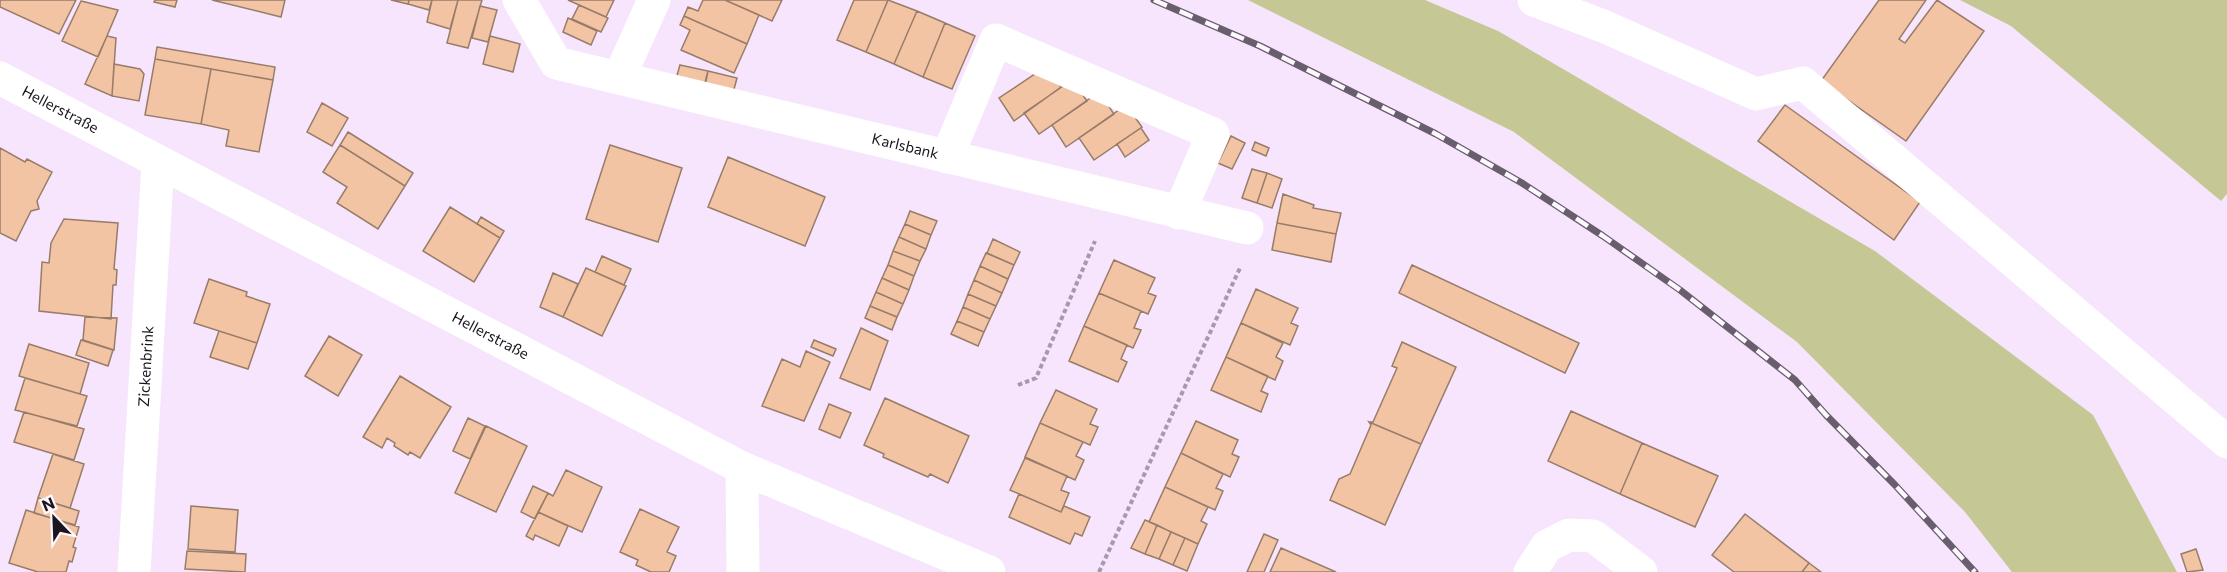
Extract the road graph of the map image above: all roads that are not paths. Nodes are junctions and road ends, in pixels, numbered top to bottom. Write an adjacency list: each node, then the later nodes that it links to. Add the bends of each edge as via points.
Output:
1 (519, 0): 5 (street, Karlsbank, via 556,63)
2 (654, 0): 5 (street)
3 (1534, 0): 10 (street, via 1756,94 1803,83)
4 (0, 78): 7 (street, Hellerstraße)
5 (619, 78): 6 (street, Karlsbank)
6 (947, 157): 8 (street, Karlsbank); 8 (street, via 996,40 1214,134)
7 (158, 162): 11 (street, Hellerstraße); 12 (street, Zickenbrink)
8 (1184, 215): 9 (street, Karlsbank)
9 (1247, 228)
10 (2227, 442)
11 (742, 468): 13 (street); 14 (street, Hellerstraße)
12 (134, 572)
13 (743, 572)
14 (989, 572)
15 (1530, 572): 16 (street, via 1547,546 1569,535 1593,536)
16 (1641, 572)

